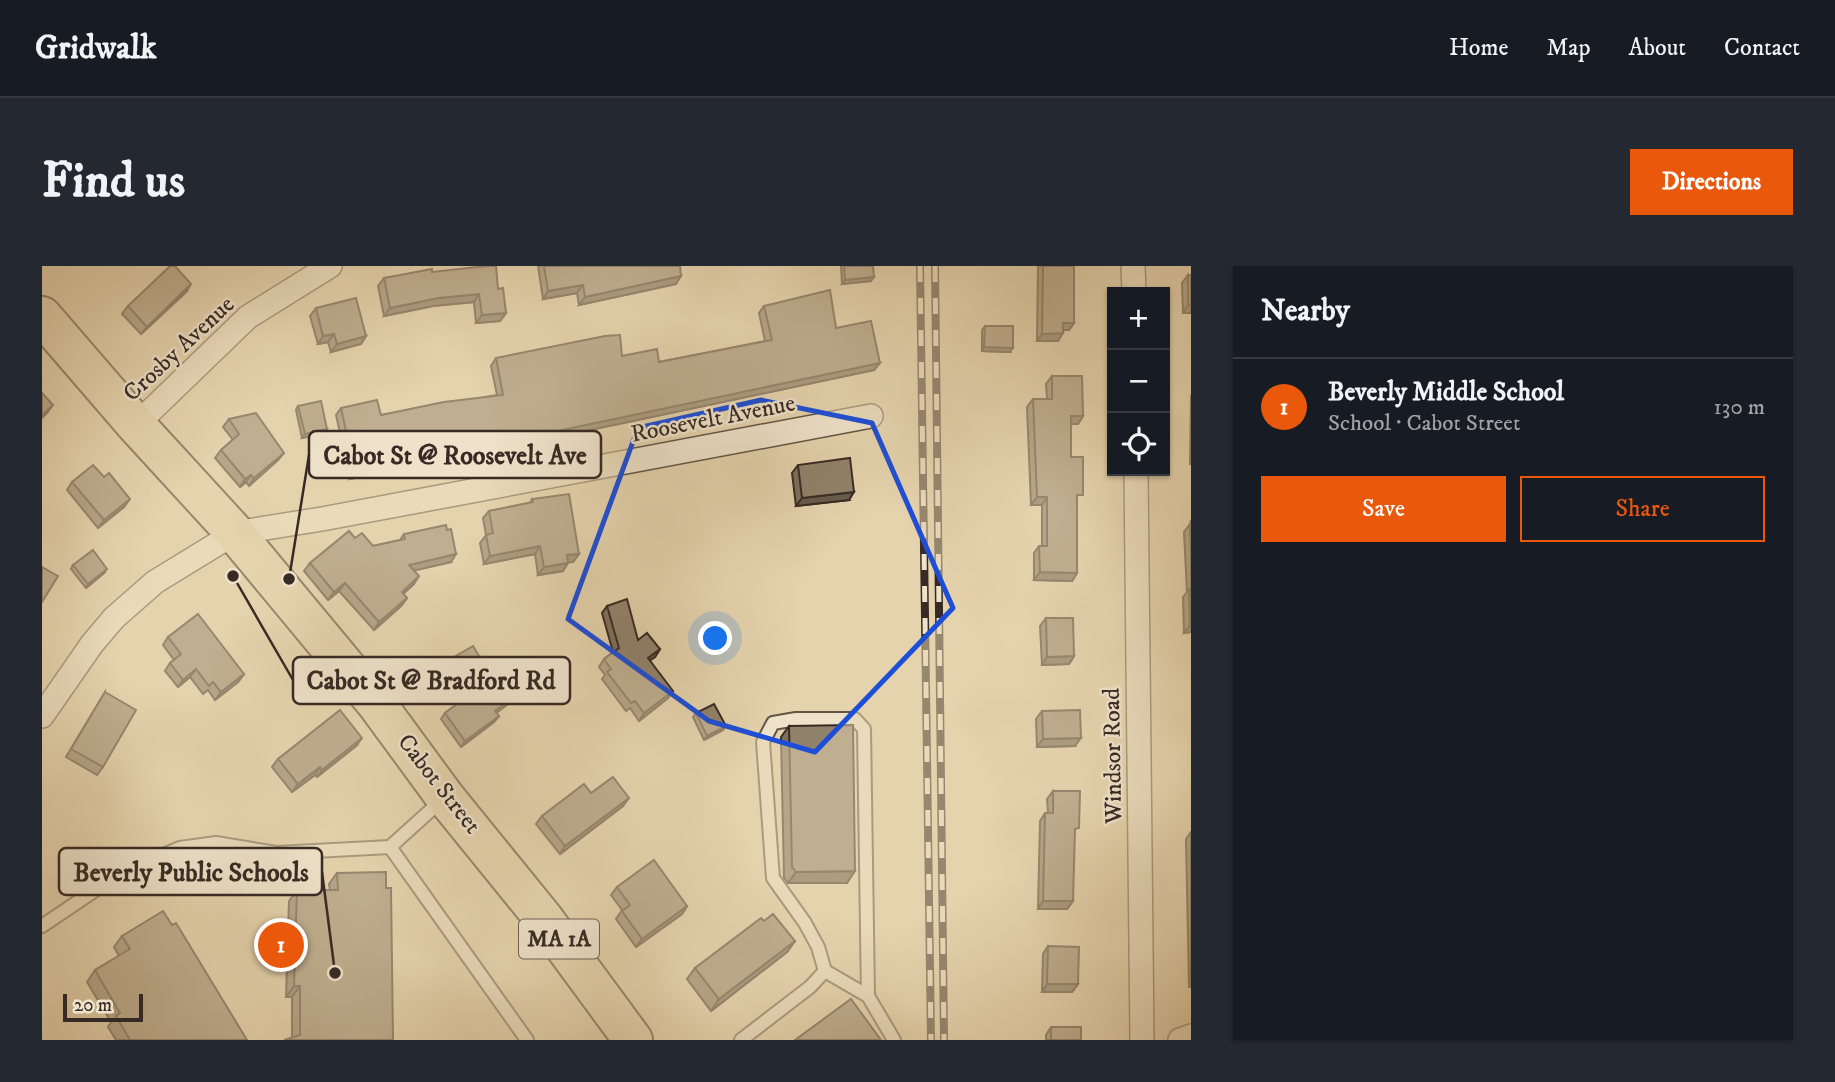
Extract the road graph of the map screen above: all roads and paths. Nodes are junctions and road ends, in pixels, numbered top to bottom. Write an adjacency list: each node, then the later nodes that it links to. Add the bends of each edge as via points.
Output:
1 (330, 266): 6 (street, Crosby Avenue, via 248,317)
2 (1133, 266): 3 (street)
3 (1134, 287)
4 (42, 316): 6 (highway, Cabot Street / MA 1A)
5 (871, 416): 8 (street, Roosevelt Avenue)
6 (136, 425): 8 (highway, Cabot Street / MA 1A)
7 (1136, 476): 20 (street, Windsor Road)
8 (235, 533): 9 (street, via 155,582 114,618); 10 (highway, Cabot Street / MA 1A, via 376,703)
9 (42, 716)
10 (446, 797): 11 (lane); 17 (highway, Cabot Street / MA 1A)
11 (390, 847): 12 (lane, via 276,853 216,844 180,848 122,872); 16 (lane)
12 (42, 926)
13 (825, 971): 14 (lane); 14 (lane, via 805,923 773,878 763,742 773,723 855,719 864,729); 18 (lane)
14 (868, 996): 19 (lane)
15 (1191, 1036): 21 (street)
16 (527, 1040)
17 (633, 1040)
18 (741, 1040)
19 (894, 1040)
20 (1142, 1040)
21 (1180, 1040)

